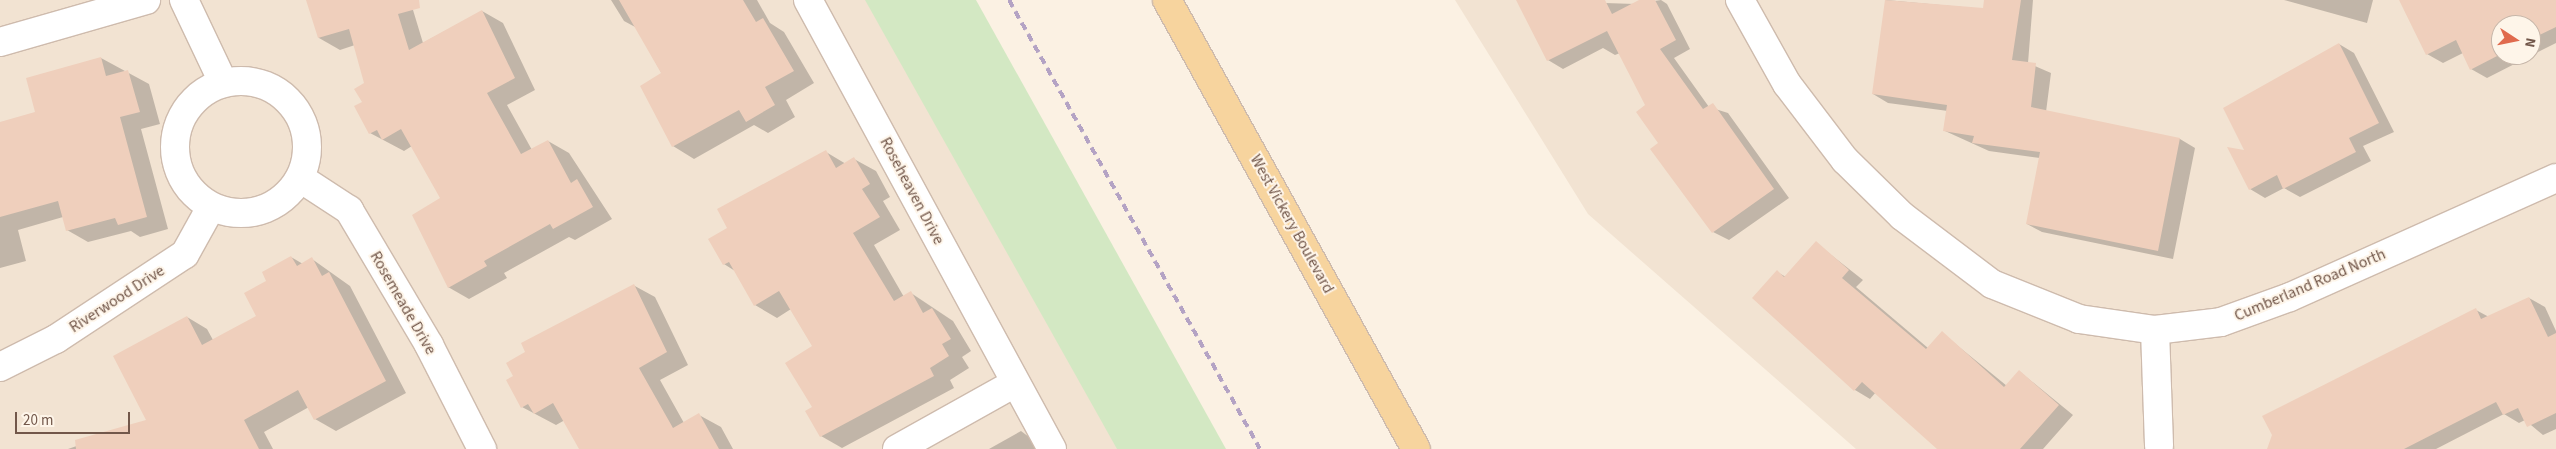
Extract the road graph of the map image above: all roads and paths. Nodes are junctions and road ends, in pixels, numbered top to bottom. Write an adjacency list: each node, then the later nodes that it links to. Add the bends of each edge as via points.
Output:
1 (146, 0): 6 (street)
2 (184, 0): 7 (street)
3 (808, 0): 13 (street, Roseheaven Drive)
4 (1167, 0): 18 (main road, West Vickery Boulevard)
5 (1740, 0): 11 (street, Cumberland Road North, via 1787,84 1845,160 1902,216 1992,284 2080,319)
6 (0, 42)
7 (223, 82): 8 (street, via 254,81 289,100 307,136); 10 (street, via 195,97 181,116 174,139 179,173 191,192)
8 (300, 178): 10 (street, via 290,192 258,211 235,214); 15 (street, Rosemeade Drive, via 349,210 429,346)
9 (2556, 178): 11 (street, Cumberland Road North, via 2290,297 2221,322)
10 (211, 207): 12 (street, Riverwood Drive, via 185,254 56,339)
11 (2155, 330): 14 (street)
12 (0, 367)
13 (1015, 383): 16 (street); 17 (street, Roseheaven Drive)
14 (2160, 446)
15 (482, 449)
16 (897, 449)
17 (1052, 449)
18 (1416, 449)

